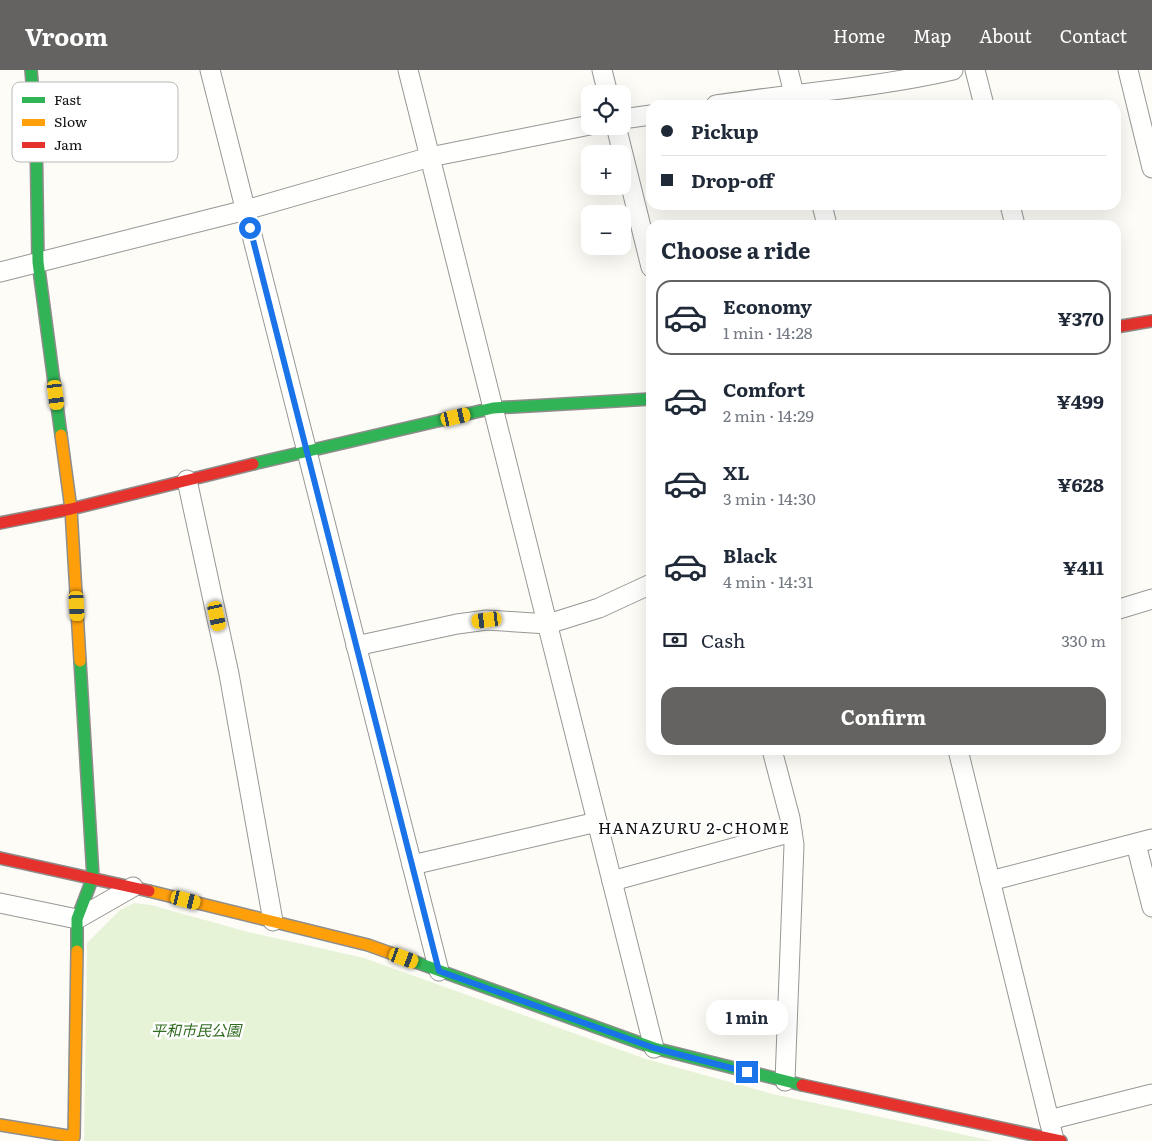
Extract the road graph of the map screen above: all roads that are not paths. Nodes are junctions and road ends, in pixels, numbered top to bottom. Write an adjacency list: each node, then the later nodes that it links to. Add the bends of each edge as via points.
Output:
1 (210, 70): 19 (street)
2 (408, 70): 16 (street)
3 (602, 70): 8 (street)
4 (788, 70): 9 (street)
5 (953, 70): 9 (street)
6 (975, 70): 11 (street)
7 (1128, 70): 18 (street)
8 (606, 85)
9 (796, 99): 10 (street)
10 (783, 100)
11 (983, 100)
12 (646, 116): 13 (street)
13 (631, 118)
14 (581, 127): 16 (street)
15 (618, 135): 20 (street)
16 (430, 157): 19 (street); 26 (street)
17 (37, 162): 21 (street)
18 (1152, 168)
19 (246, 210): 21 (street); 27 (street)
20 (646, 247)
21 (38, 262): 22 (street); 29 (street)
22 (0, 272)
23 (1152, 321): 24 (street)
24 (1121, 326)
25 (646, 398): 26 (street)
26 (493, 408): 27 (street); 34 (street)
27 (307, 450): 28 (street); 35 (street)
28 (187, 480): 29 (street); 50 (street, via 229,674)
29 (71, 509): 30 (street); 43 (street)
30 (0, 522)
31 (646, 586): 34 (street, via 599,608)
32 (1152, 599): 33 (street)
33 (1121, 608)
34 (548, 624): 35 (street, via 479,621); 38 (street)
35 (356, 646): 42 (street)
36 (773, 755): 39 (street)
37 (959, 755): 45 (street)
38 (597, 822): 42 (street); 44 (street)
39 (792, 832): 44 (street); 53 (street, via 794,870)
40 (1144, 842): 45 (street); 48 (street)
41 (0, 858): 43 (street)
42 (412, 865): 51 (street)
43 (93, 876): 46 (street); 49 (street)
44 (612, 880): 52 (street)
45 (990, 881): 55 (street)
46 (133, 887): 49 (street); 50 (street)
47 (0, 902): 49 (street)
48 (1152, 907)
49 (77, 919): 56 (street, via 74,1137)
50 (273, 922): 51 (street, via 368,945)
51 (439, 971): 52 (street)
52 (654, 1048): 53 (street)
53 (784, 1081): 57 (street)
54 (1152, 1094): 55 (street)
55 (1049, 1120): 57 (street)
56 (0, 1126)
57 (1057, 1140)

